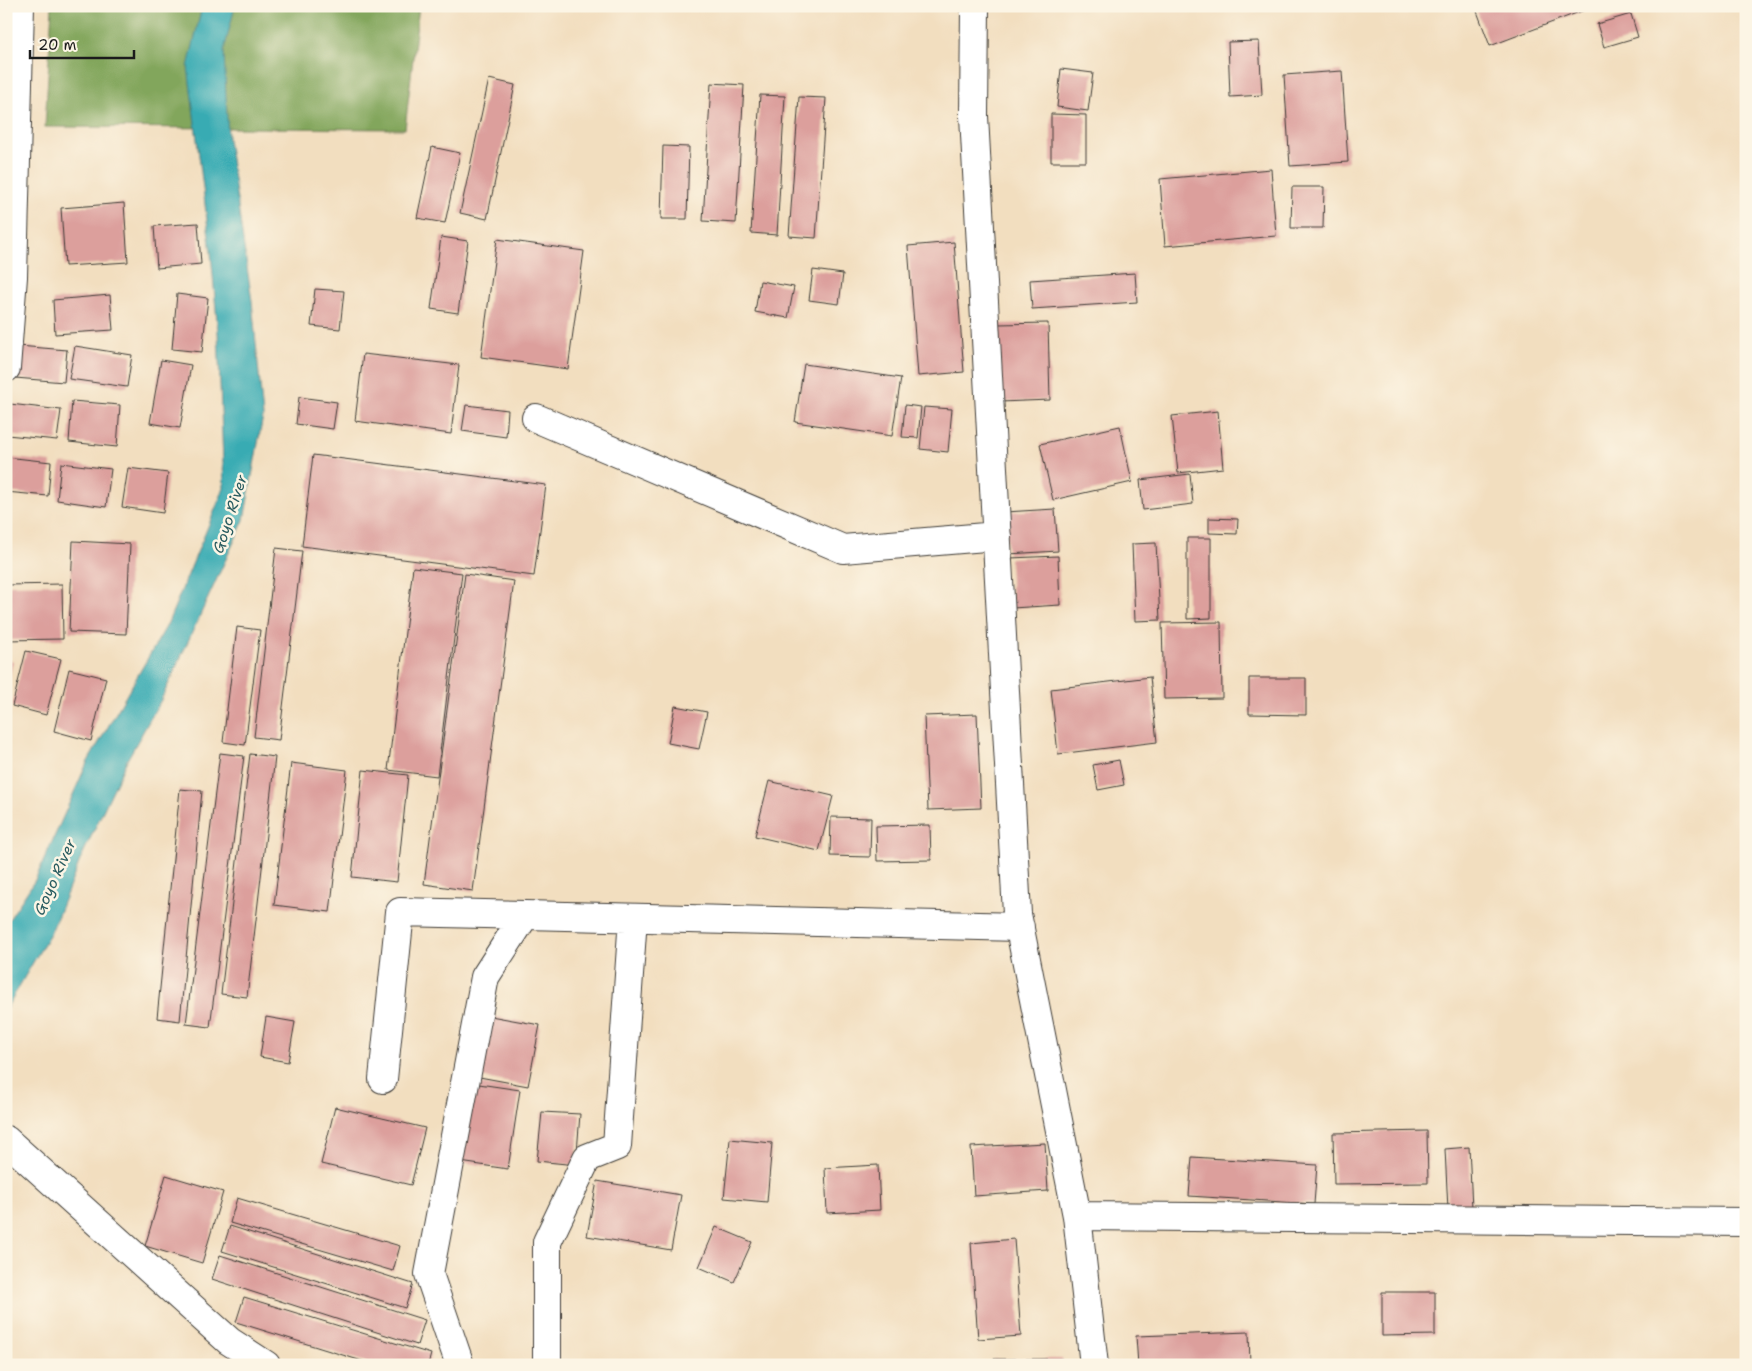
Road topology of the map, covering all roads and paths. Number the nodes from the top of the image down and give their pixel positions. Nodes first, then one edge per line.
1 (20, 6) edge
2 (975, 6) edge
3 (6, 368) edge
4 (536, 418) dead end
5 (997, 536) junction
6 (524, 915) junction
7 (633, 918) junction
8 (1020, 927) junction
9 (383, 1079) dead end
10 (6, 1140) edge
11 (1077, 1216) junction
12 (1746, 1222) edge
13 (266, 1365) edge
14 (460, 1365) edge
15 (547, 1365) edge
16 (1094, 1365) edge

1 - 3 street
2 - 5 street
4 - 5 street
5 - 8 street
6 - 7 street
6 - 9 street
6 - 14 street
7 - 8 street
7 - 15 street
8 - 11 street
10 - 13 street
11 - 12 street
11 - 16 street

